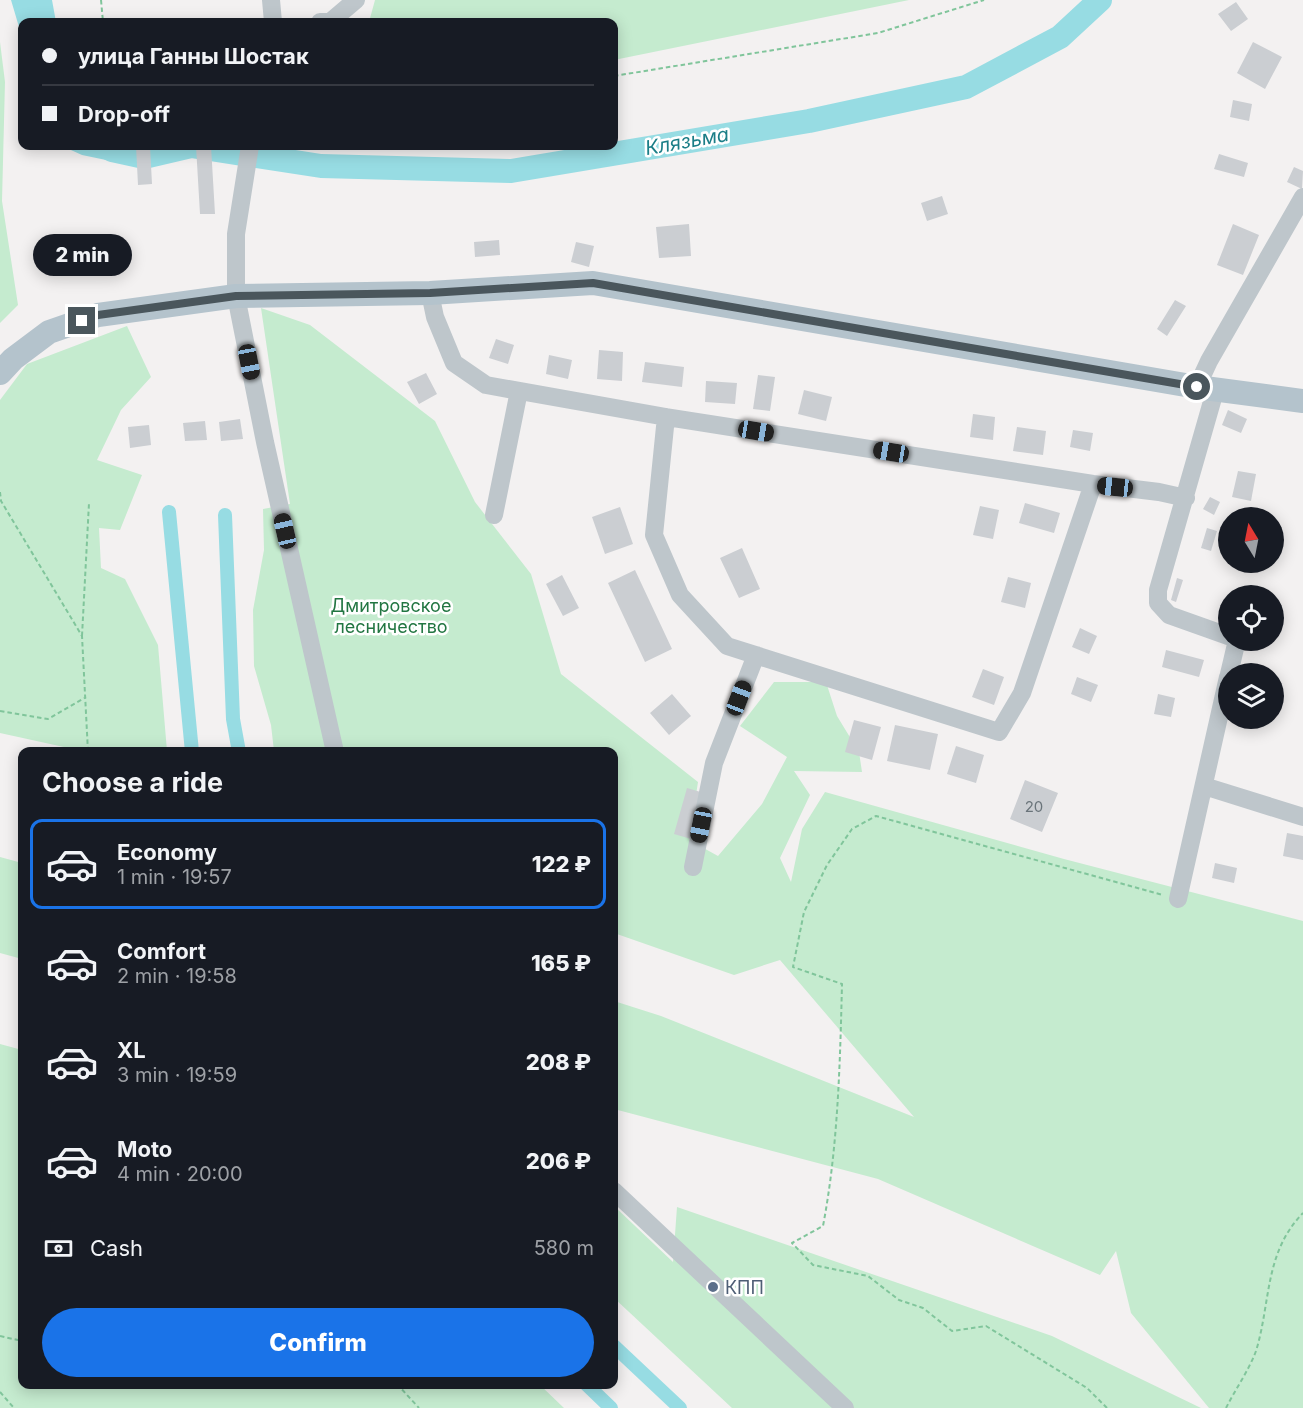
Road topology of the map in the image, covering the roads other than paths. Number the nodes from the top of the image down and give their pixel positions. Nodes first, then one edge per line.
1 (271, 0) edge
2 (356, 0) edge
3 (273, 18) edge
4 (335, 18) edge
5 (249, 150) edge
6 (1303, 197) edge
7 (430, 293) junction
8 (236, 296) junction
9 (0, 373) edge
10 (1206, 389) junction
11 (519, 391) junction
12 (1303, 401) edge
13 (666, 417) junction
14 (1093, 484) junction
15 (1186, 498) junction
16 (494, 515) dead end
17 (1218, 632) edge
18 (756, 655) junction
19 (1218, 724) edge
20 (334, 747) edge
21 (1204, 786) junction
22 (1303, 817) edge
23 (693, 867) dead end
24 (1178, 898) road end
25 (618, 1195) edge
26 (845, 1408) edge

1 - 3 street
2 - 4 street
5 - 8 street
6 - 10 street
7 - 8 main road
7 - 10 main road
7 - 11 street
8 - 9 main road
8 - 20 street
10 - 12 main road
10 - 15 street
11 - 13 street
11 - 16 street
13 - 14 street
13 - 18 street
14 - 15 street
14 - 18 street
15 - 17 street
18 - 23 street
19 - 21 street
21 - 22 street
21 - 24 street
25 - 26 street

